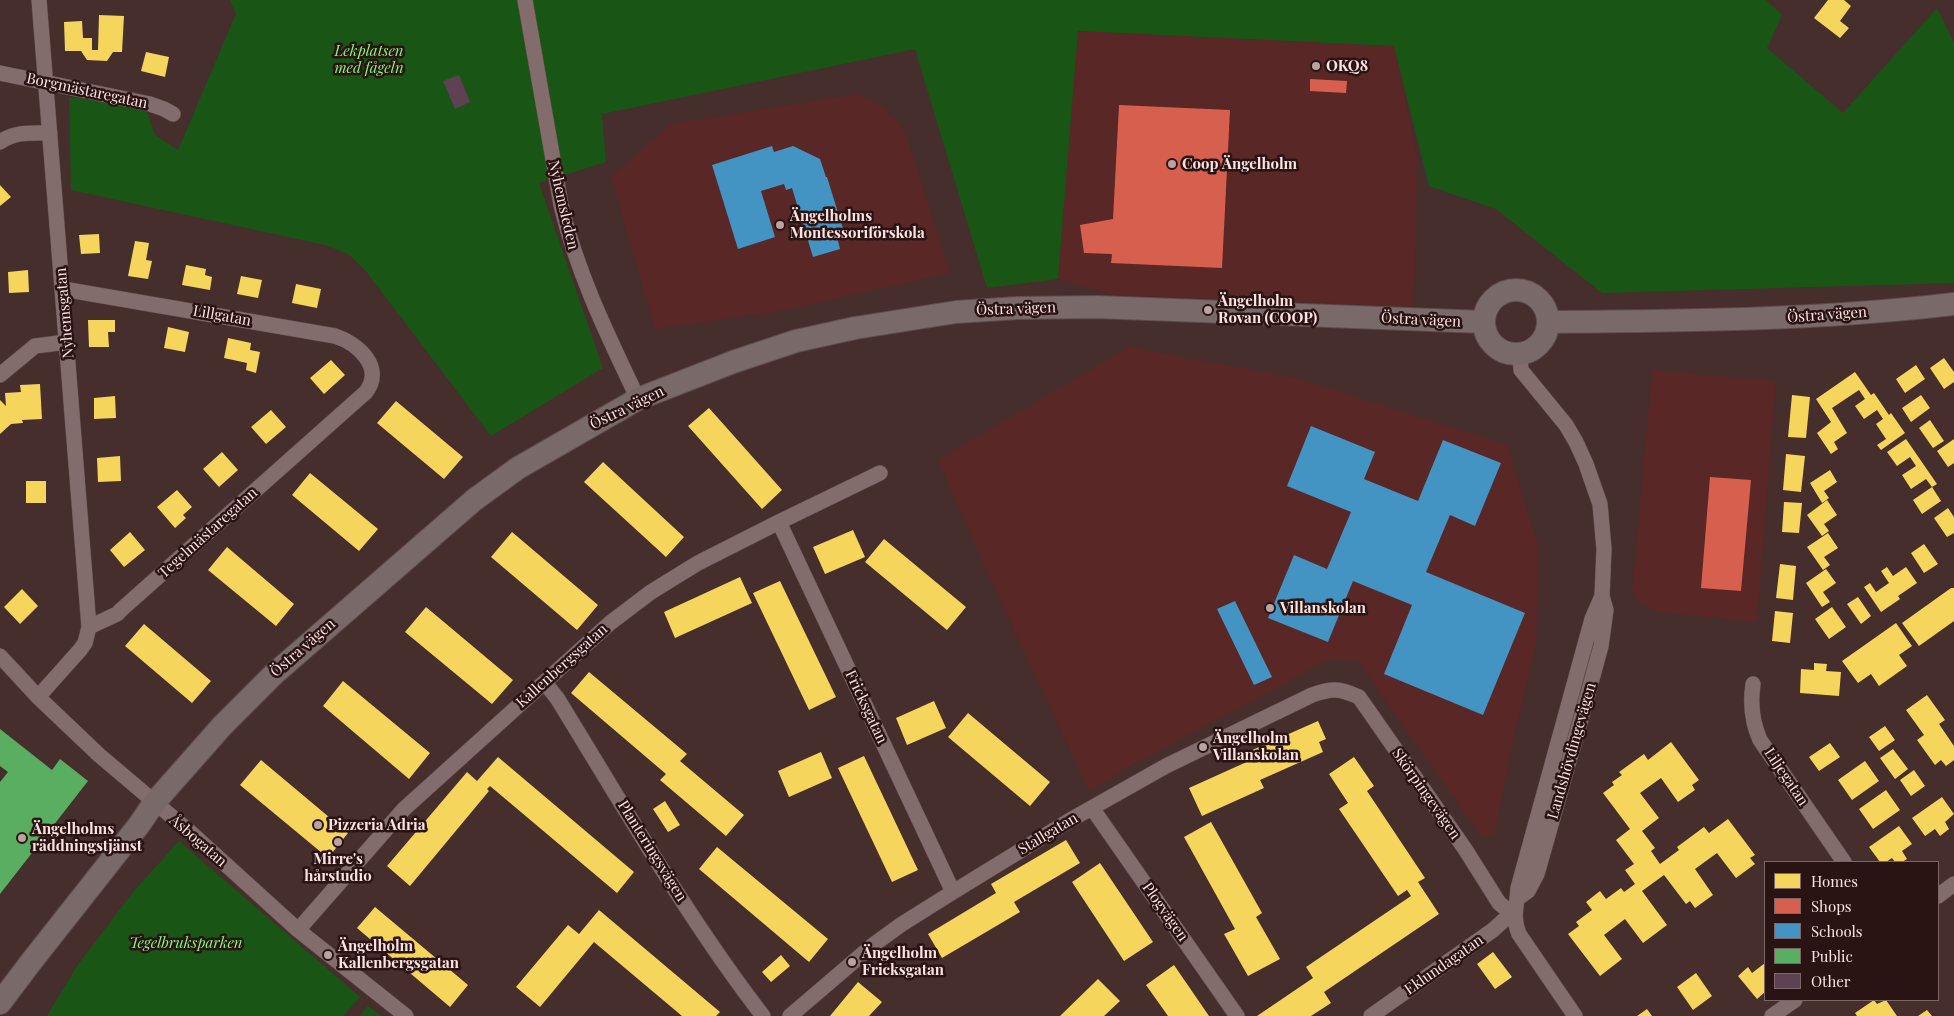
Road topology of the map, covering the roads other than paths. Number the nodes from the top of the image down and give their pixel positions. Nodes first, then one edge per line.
1 (39, 0) edge
2 (525, 0) edge
3 (0, 73) edge
4 (46, 82) junction
5 (173, 114) dead end
6 (50, 133) junction
7 (0, 142) edge
8 (63, 289) junction
9 (1954, 304) edge
10 (1484, 322) junction
11 (1549, 322) junction
12 (67, 342) junction
13 (1520, 354) junction
14 (370, 364) joint
15 (0, 375) edge
16 (638, 399) junction
17 (880, 473) dead end
18 (779, 522) junction
19 (1602, 596) junction
20 (89, 627) junction
21 (0, 656) edge
22 (545, 683) junction
23 (1754, 684) dead end
24 (1330, 689) joint
25 (38, 697) junction
26 (154, 803) junction
27 (1092, 808) junction
28 (1843, 861) edge
29 (1954, 884) edge
30 (953, 892) junction
31 (1939, 895) edge
32 (1516, 905) junction
33 (298, 930) junction
34 (7, 984) edge
35 (1794, 1001) edge
36 (0, 1003) edge
37 (406, 1016) edge
38 (763, 1016) edge
39 (790, 1016) edge
40 (1237, 1016) edge
41 (1371, 1016) edge
42 (1575, 1016) edge
43 (1772, 1016) edge

1 - 4 street, Nyhemsgatan
2 - 16 street, Nyhemsleden
3 - 4 street, Borgmästaregatan
4 - 5 street, Borgmästaregatan
4 - 6 street, Nyhemsgatan
6 - 7 street
6 - 8 street, Nyhemsgatan
8 - 12 street, Nyhemsgatan
8 - 14 street, Lillgatan
9 - 11 main road, Östra vägen
10 - 11 main road
10 - 13 main road
10 - 16 main road, Östra vägen
11 - 13 main road
12 - 15 street
12 - 20 street, Nyhemsgatan
13 - 19 street, Landshövdingevägen
14 - 20 street, Tegelmästaregatan
16 - 26 main road, Östra vägen
17 - 18 street, Kallenbergsgatan
18 - 22 street, Kallenbergsgatan
18 - 30 street, Fricksgatan
19 - 32 street, Landshövdingevägen
19 - 32 street, Landshövdingevägen
20 - 25 street
21 - 25 street, Åsbogatan
22 - 33 street, Kallenbergsgatan
22 - 38 street, Planteringsvägen
23 - 28 street, Liljegatan
24 - 27 street, Stallgatan
24 - 32 street, Skörpingevägen
25 - 26 street, Åsbogatan
26 - 33 street, Åsbogatan
26 - 34 main road, Östra vägen
27 - 30 street, Stallgatan
27 - 40 street, Plogvägen
29 - 31 street
30 - 39 street, Stallgatan
32 - 41 street, Eklundagatan
32 - 42 street, Landshövdingevägen
33 - 37 street, Åsbogatan
34 - 36 main road, Östra vägen
35 - 43 street

